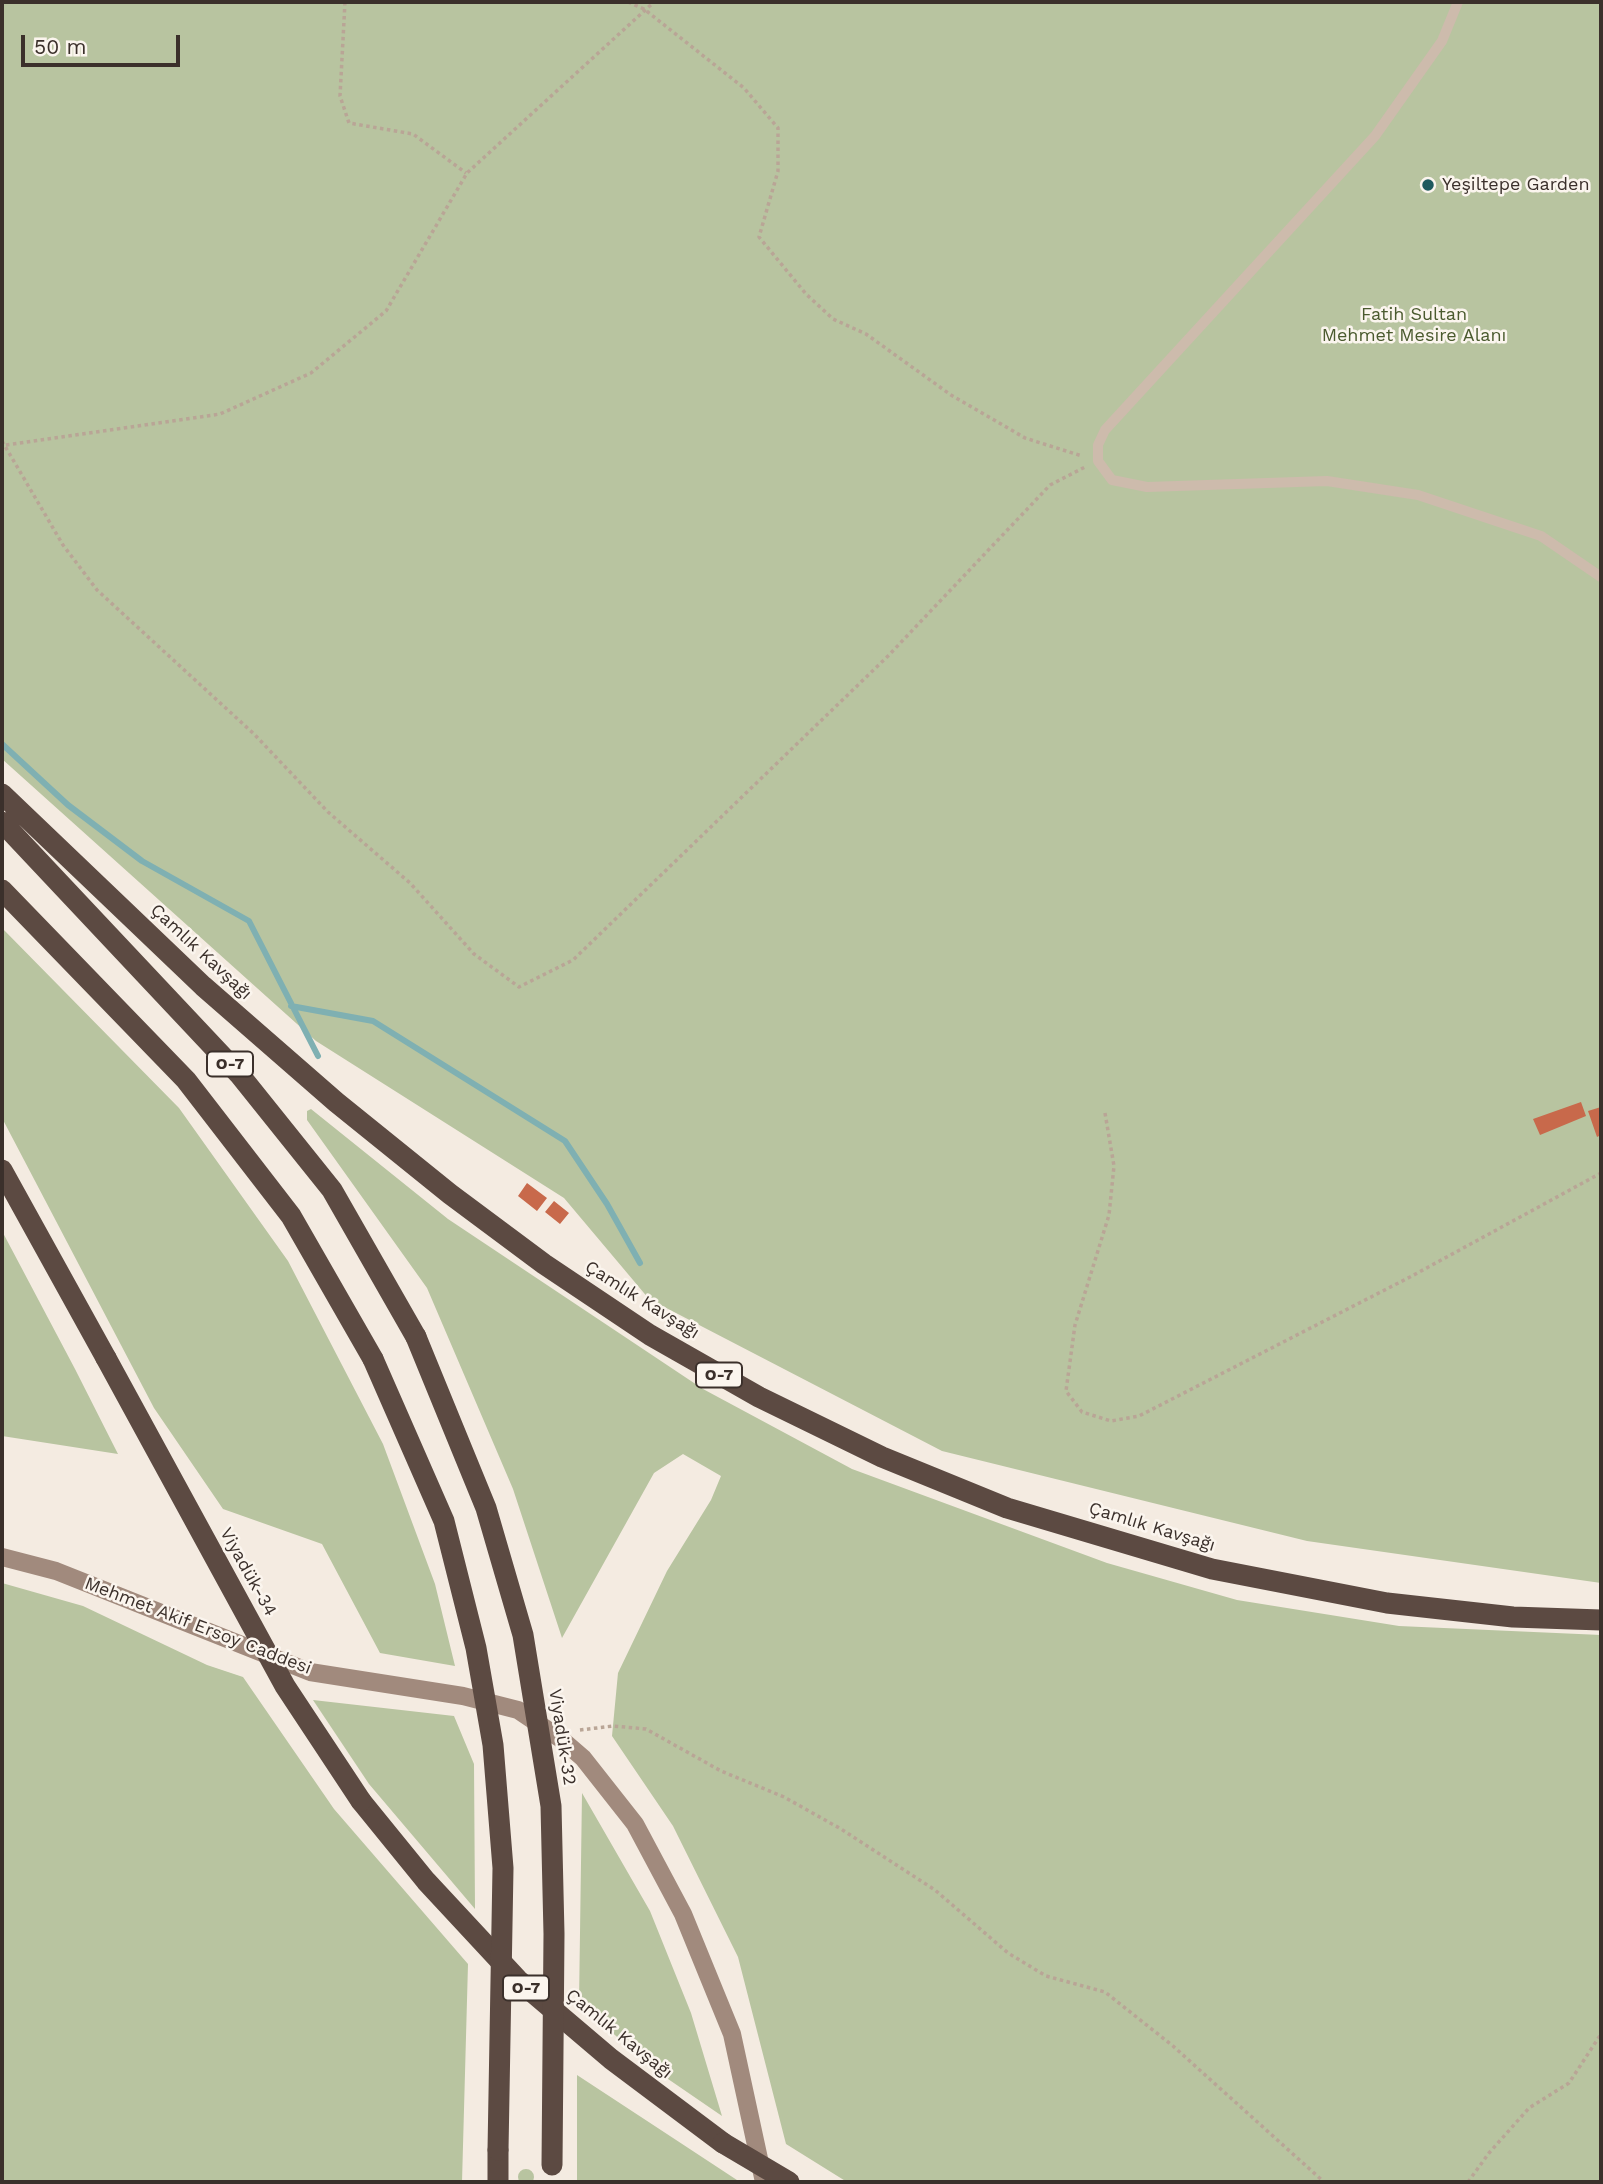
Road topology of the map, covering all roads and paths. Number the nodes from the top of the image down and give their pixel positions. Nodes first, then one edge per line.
1 (345, 2) edge
2 (628, 2) edge
3 (654, 2) edge
4 (1458, 2) edge
5 (644, 9) junction
6 (467, 173) junction
7 (4, 443) edge
8 (1098, 461) junction
9 (1601, 577) edge
10 (2, 794) edge
11 (2, 822) edge
12 (2, 890) edge
13 (1105, 1113) dead end
14 (2, 1170) edge
15 (1601, 1173) edge
16 (2, 1557) edge
17 (1601, 1620) edge
18 (561, 1740) junction
19 (361, 1801) joint
20 (1601, 2034) edge
21 (552, 2174) edge
22 (498, 2182) edge
23 (764, 2182) edge
24 (789, 2182) edge
25 (1324, 2182) edge
26 (1468, 2182) edge

1 - 6 path
2 - 5 path
3 - 5 path
4 - 8 lane
5 - 6 path
5 - 8 path
6 - 7 path
7 - 8 path
8 - 9 lane
10 - 17 highway, Çamlık Kavşağı / O-7
11 - 21 highway, Viyadük-32 / O-7, bridge
12 - 22 highway, O-7, bridge
13 - 15 path
14 - 19 highway, Viyadük-34 / O-7, bridge
16 - 18 main road, Mehmet Akif Ersoy Caddesi
18 - 23 main road, Mehmet Akif Ersoy Caddesi
18 - 25 path
19 - 24 highway, Çamlık Kavşağı / O-7, bridge
20 - 26 path

